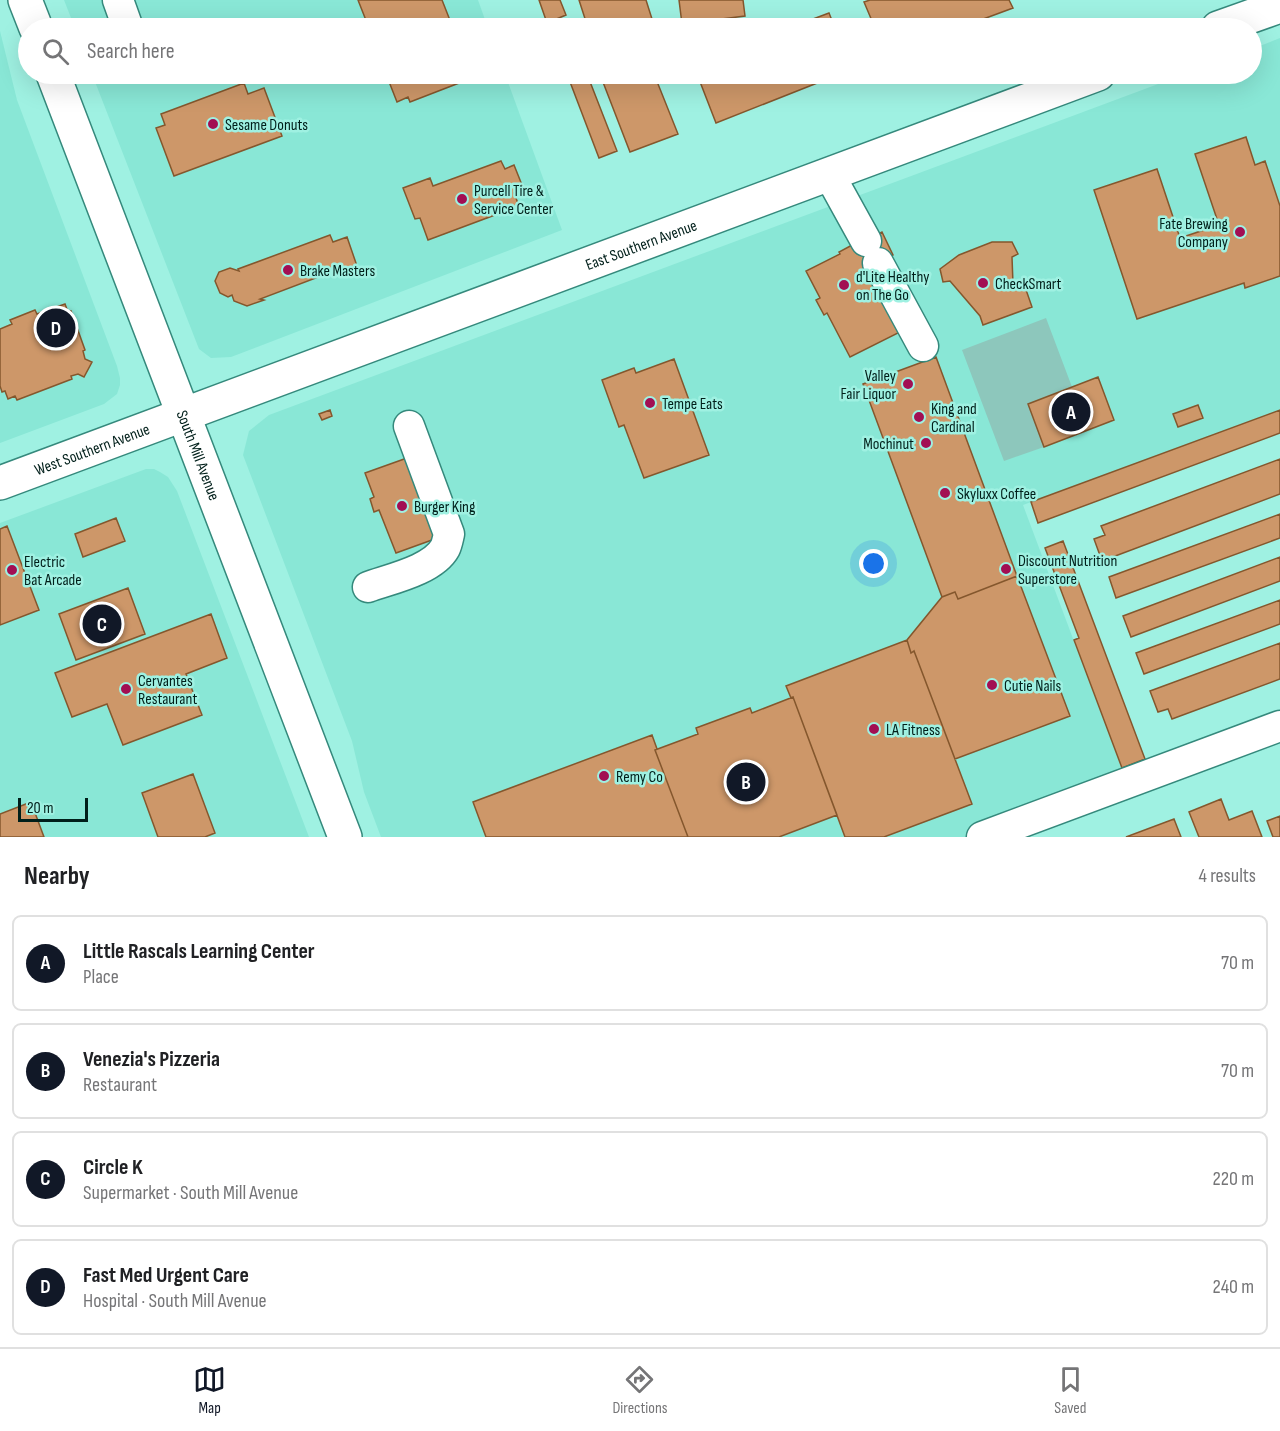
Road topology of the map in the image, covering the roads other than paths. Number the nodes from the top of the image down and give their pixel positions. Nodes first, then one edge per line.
1 (25, 0) edge
2 (118, 0) edge
3 (1280, 6) edge
4 (32, 18) edge
5 (124, 18) edge
6 (1246, 18) edge
7 (57, 84) edge
8 (1071, 84) edge
9 (829, 174) junction
10 (923, 346) dead end
11 (184, 415) junction
12 (409, 426) dead end
13 (0, 483) edge
14 (368, 586) dead end
15 (1280, 726) edge
16 (345, 837) edge
17 (982, 837) edge

1 - 4 main road
2 - 5 lane
3 - 6 main road
7 - 11 main road, South Mill Avenue
8 - 9 main road, East Southern Avenue
9 - 10 lane
9 - 11 main road, East Southern Avenue
11 - 13 main road, West Southern Avenue
11 - 16 main road, South Mill Avenue
12 - 14 lane
15 - 17 lane

